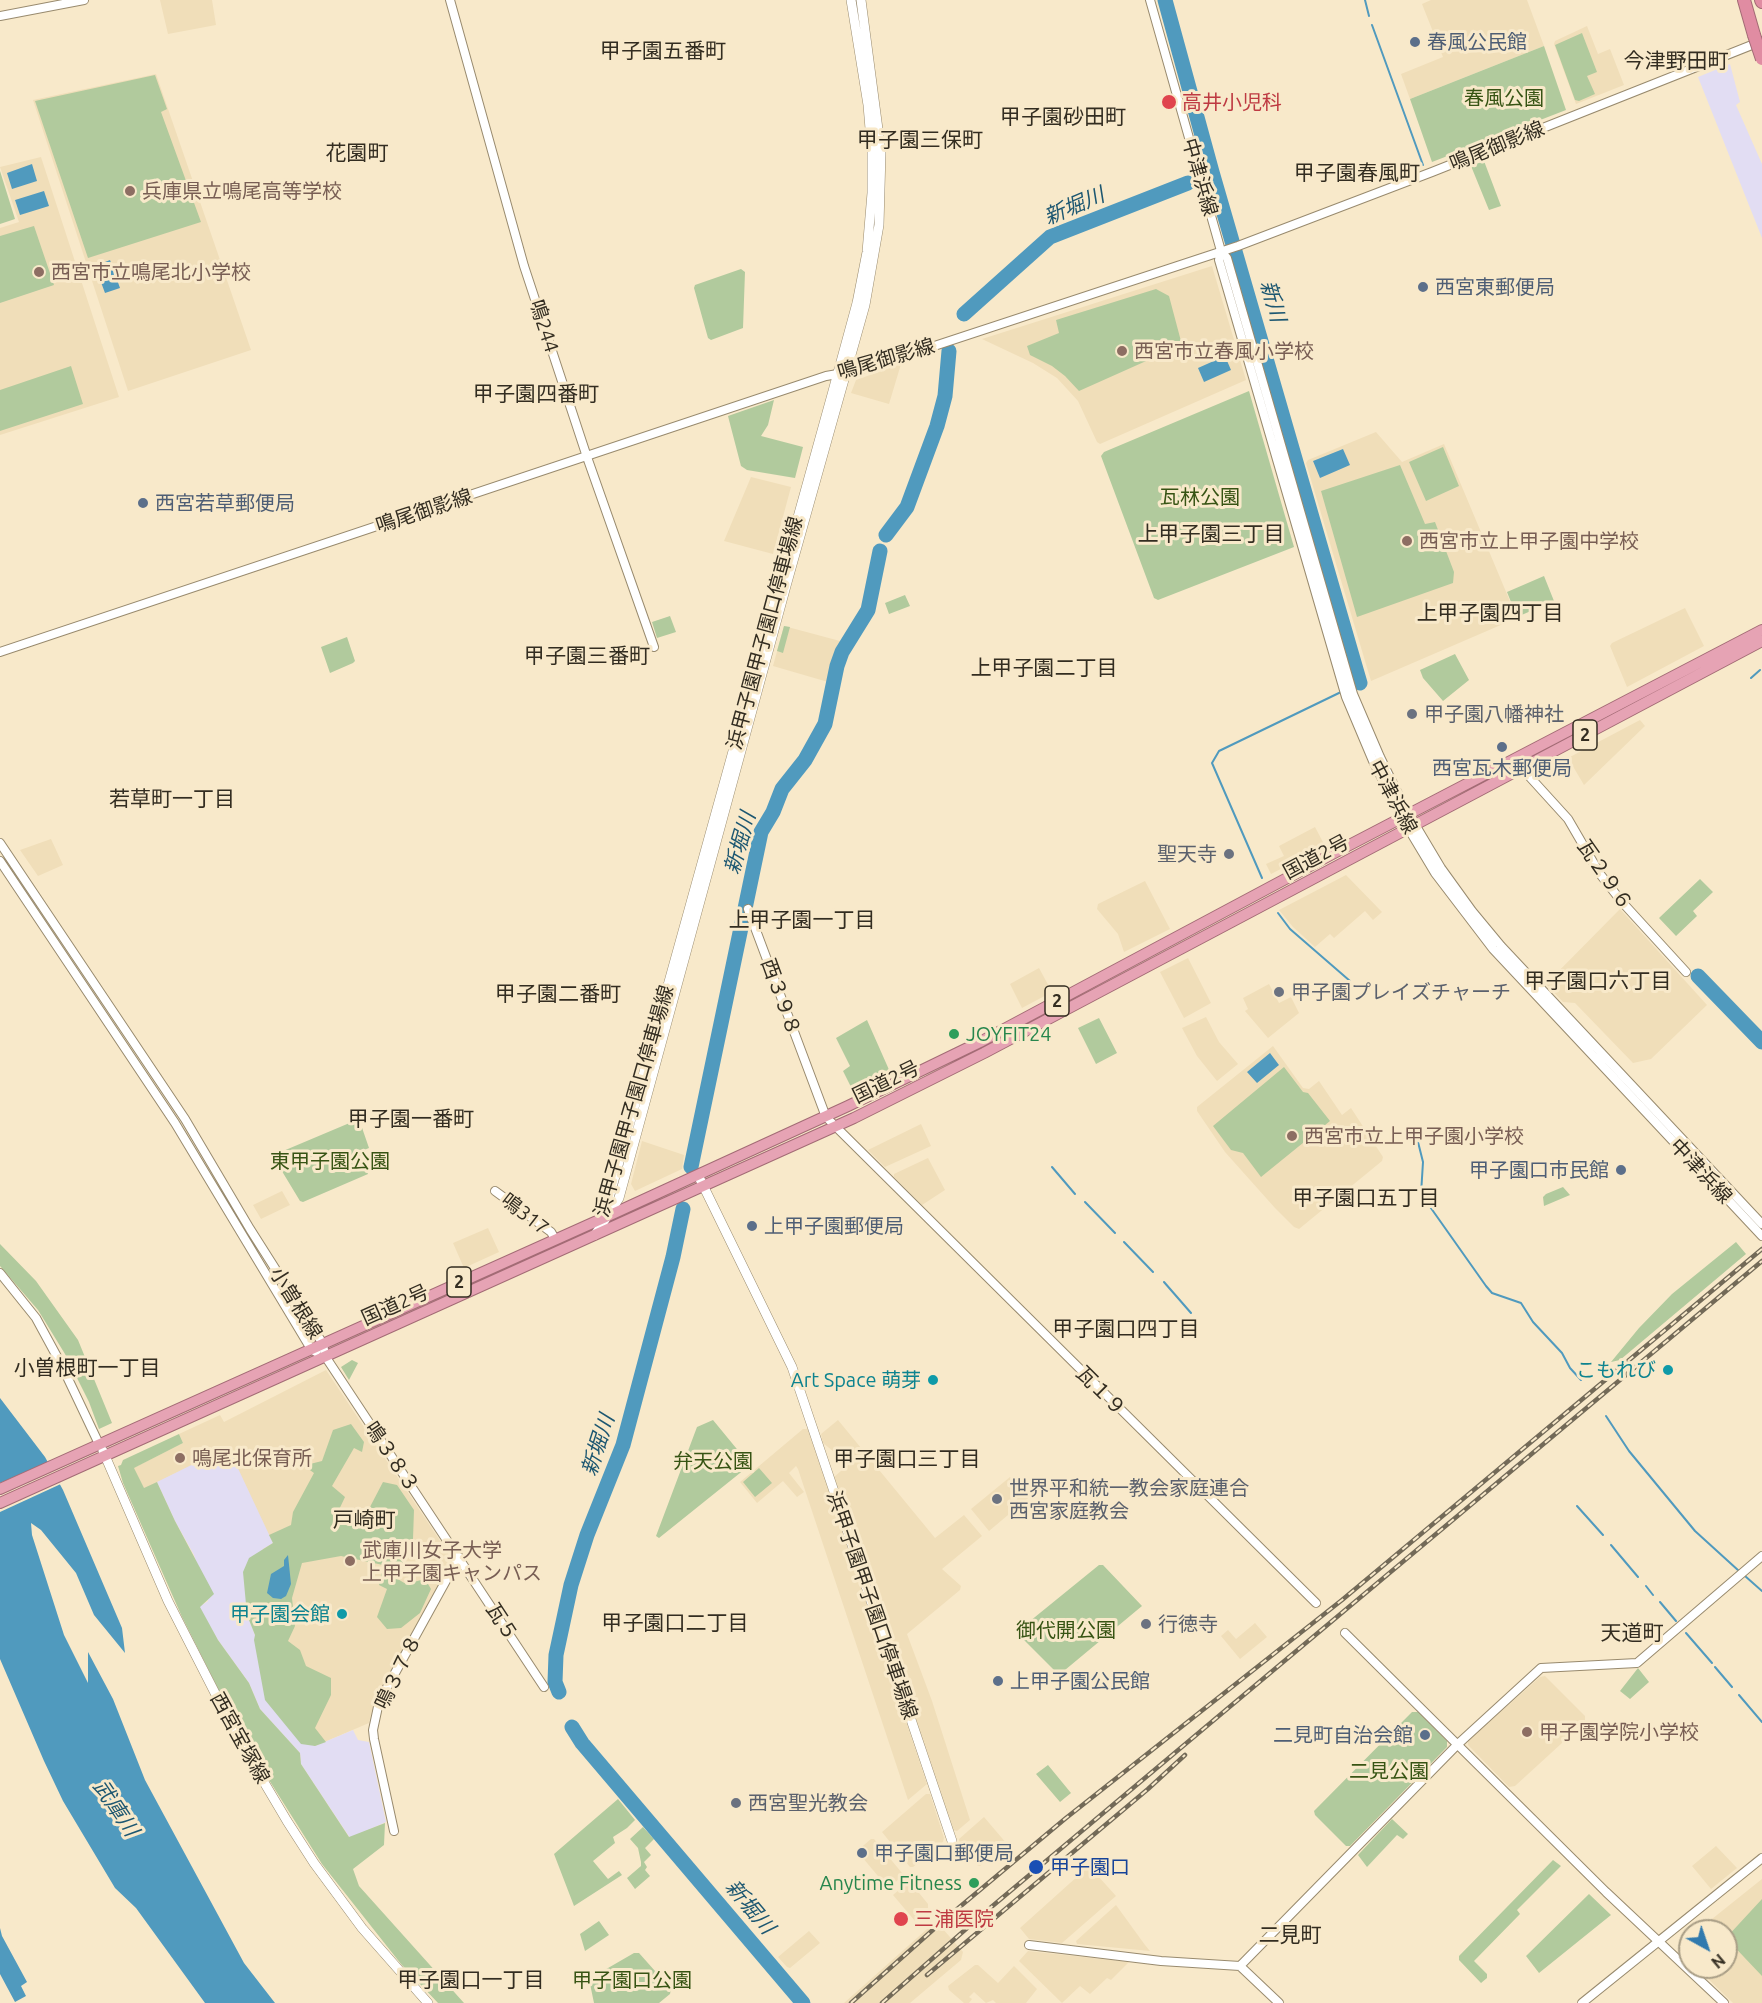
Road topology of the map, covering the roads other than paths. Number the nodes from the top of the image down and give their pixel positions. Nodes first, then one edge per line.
1 (84, 0) edge
2 (450, 0) edge
3 (851, 0) edge
4 (861, 0) edge
5 (1150, 0) edge
6 (1744, 0) edge
7 (0, 16) edge
8 (1762, 40) edge
9 (1762, 59) edge
10 (1230, 248) junction
11 (841, 374) junction
12 (587, 457) junction
13 (1762, 630) edge
14 (1762, 641) edge
15 (654, 647) dead end
16 (0, 652) edge
17 (1526, 771) junction
18 (1406, 817) junction
19 (1412, 827) junction
20 (0, 843) edge
21 (0, 861) edge
22 (748, 909) dead end
23 (1686, 972) dead end
24 (826, 1117) junction
25 (836, 1126) junction
26 (698, 1175) junction
27 (702, 1186) junction
28 (495, 1191) dead end
29 (604, 1218) junction
30 (1762, 1224) edge
31 (1762, 1236) edge
32 (594, 1237) junction
33 (555, 1239) junction
34 (0, 1274) edge
35 (323, 1344) junction
36 (311, 1349) junction
37 (324, 1356) junction
38 (99, 1444) junction
39 (105, 1455) junction
40 (0, 1489) edge
41 (0, 1503) edge
42 (1762, 1556) edge
43 (459, 1557) junction
44 (1316, 1604) dead end
45 (1345, 1633) dead end
46 (544, 1687) dead end
47 (1458, 1744) junction
48 (394, 1831) dead end
49 (952, 1841) dead end
50 (1762, 1858) edge
51 (1658, 1941) junction
52 (1029, 1946) dead end
53 (1240, 1966) junction
54 (428, 2003) edge
55 (1279, 2003) edge
56 (1582, 2003) edge
57 (1724, 2003) edge

1 - 7 street
2 - 12 street, 鳴244
3 - 11 main road, 浜甲子園甲子園口停車場線
4 - 11 main road, 浜甲子園甲子園口停車場線
5 - 10 street, 中津浜線
6 - 9 highway, bridge
8 - 10 street, 鳴尾御影線
10 - 11 street, 鳴尾御影線
10 - 18 street, 中津浜線
11 - 12 street, 鳴尾御影線
11 - 29 main road, 浜甲子園甲子園口停車場線
12 - 15 street, 鳴244
12 - 16 street, 鳴尾御影線
13 - 18 highway, 国道2号 / 2
14 - 17 highway, 国道2号 / 2
17 - 19 highway, 国道2号 / 2
17 - 23 street, 瓦２９６
18 - 19 street, 中津浜線
18 - 24 highway, 国道2号 / 2
19 - 25 highway, 国道2号 / 2
19 - 30 street, 中津浜線
19 - 31 street, 中津浜線
20 - 35 street, 小曽根線
21 - 36 street, 小曽根線
22 - 24 street, 西３９８
24 - 25 street, 瓦１９
24 - 26 highway, 国道2号 / 2
25 - 27 highway, 国道2号 / 2
25 - 44 street, 瓦１９
26 - 27 main road, 浜甲子園甲子園口停車場線
26 - 29 highway, 国道2号 / 2
27 - 32 highway, 国道2号 / 2
27 - 49 main road, 浜甲子園甲子園口停車場線
28 - 33 street, 鳴317
29 - 32 main road, 浜甲子園甲子園口停車場線
29 - 33 highway, 国道2号 / 2
32 - 37 highway, 国道2号 / 2
33 - 35 highway, 国道2号 / 2
34 - 38 street
35 - 36 highway, 国道2号 / 2
35 - 37 street, 小曽根線
36 - 37 street, 小曽根線
36 - 38 highway, 国道2号 / 2
37 - 39 highway, 国道2号 / 2
37 - 43 street, 鳴３８３
38 - 39 main road, 西宮宝塚線
38 - 40 highway, 国道2号 / 2
39 - 41 highway, 国道2号 / 2
39 - 54 main road, 西宮宝塚線
42 - 47 street
43 - 46 street, 瓦５
43 - 48 street, 鳴３７８
45 - 47 street
47 - 51 street
47 - 53 street
50 - 51 street
51 - 56 street
51 - 57 street
52 - 53 street
53 - 55 street

